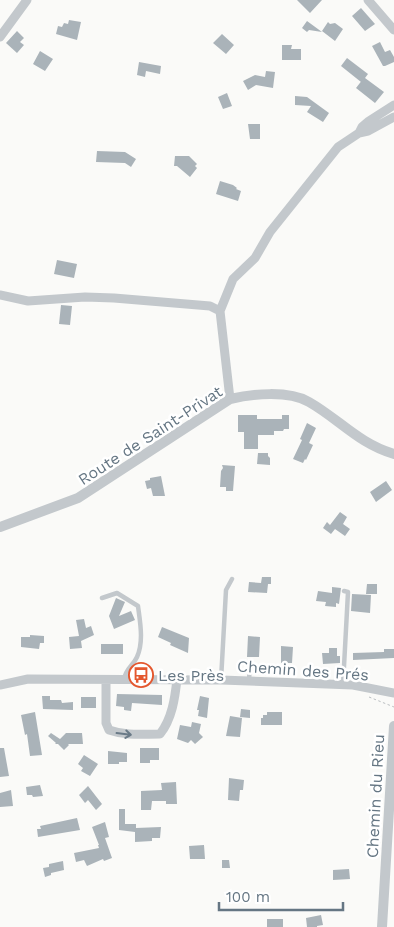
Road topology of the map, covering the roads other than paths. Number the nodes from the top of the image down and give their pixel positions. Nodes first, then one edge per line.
1 (27, 0) edge
2 (368, 0) edge
3 (394, 30) edge
4 (0, 37) edge
5 (394, 105) edge
6 (394, 117) edge
7 (359, 133) junction
8 (0, 296) edge
9 (220, 311) junction
10 (230, 399) junction
11 (394, 454) edge
12 (0, 527) edge
13 (232, 579) dead end
14 (344, 591) dead end
15 (102, 598) dead end
16 (250, 661) dead end
17 (177, 679) junction
18 (106, 680) junction
19 (124, 680) junction
20 (221, 680) junction
21 (249, 681) junction
22 (0, 685) edge
23 (343, 685) junction
24 (394, 693) edge
25 (394, 726) edge
26 (382, 927) edge

1 - 4 street
2 - 3 street
5 - 7 street
6 - 7 street
7 - 9 street
8 - 9 street
9 - 10 street
10 - 11 street, Route de Saint-Privat
10 - 12 street, Route de Saint-Privat
13 - 20 lane
14 - 23 lane
15 - 19 lane
16 - 21 lane
18 -> 17 street
17 - 19 street, Chemin des Prés
17 - 20 street, Chemin des Prés
18 - 19 street, Chemin des Prés
18 - 22 street, Chemin des Prés
20 - 21 street, Chemin des Prés
21 - 23 street, Chemin des Prés
23 - 24 street, Chemin des Prés
25 - 26 street, Chemin du Rieu

